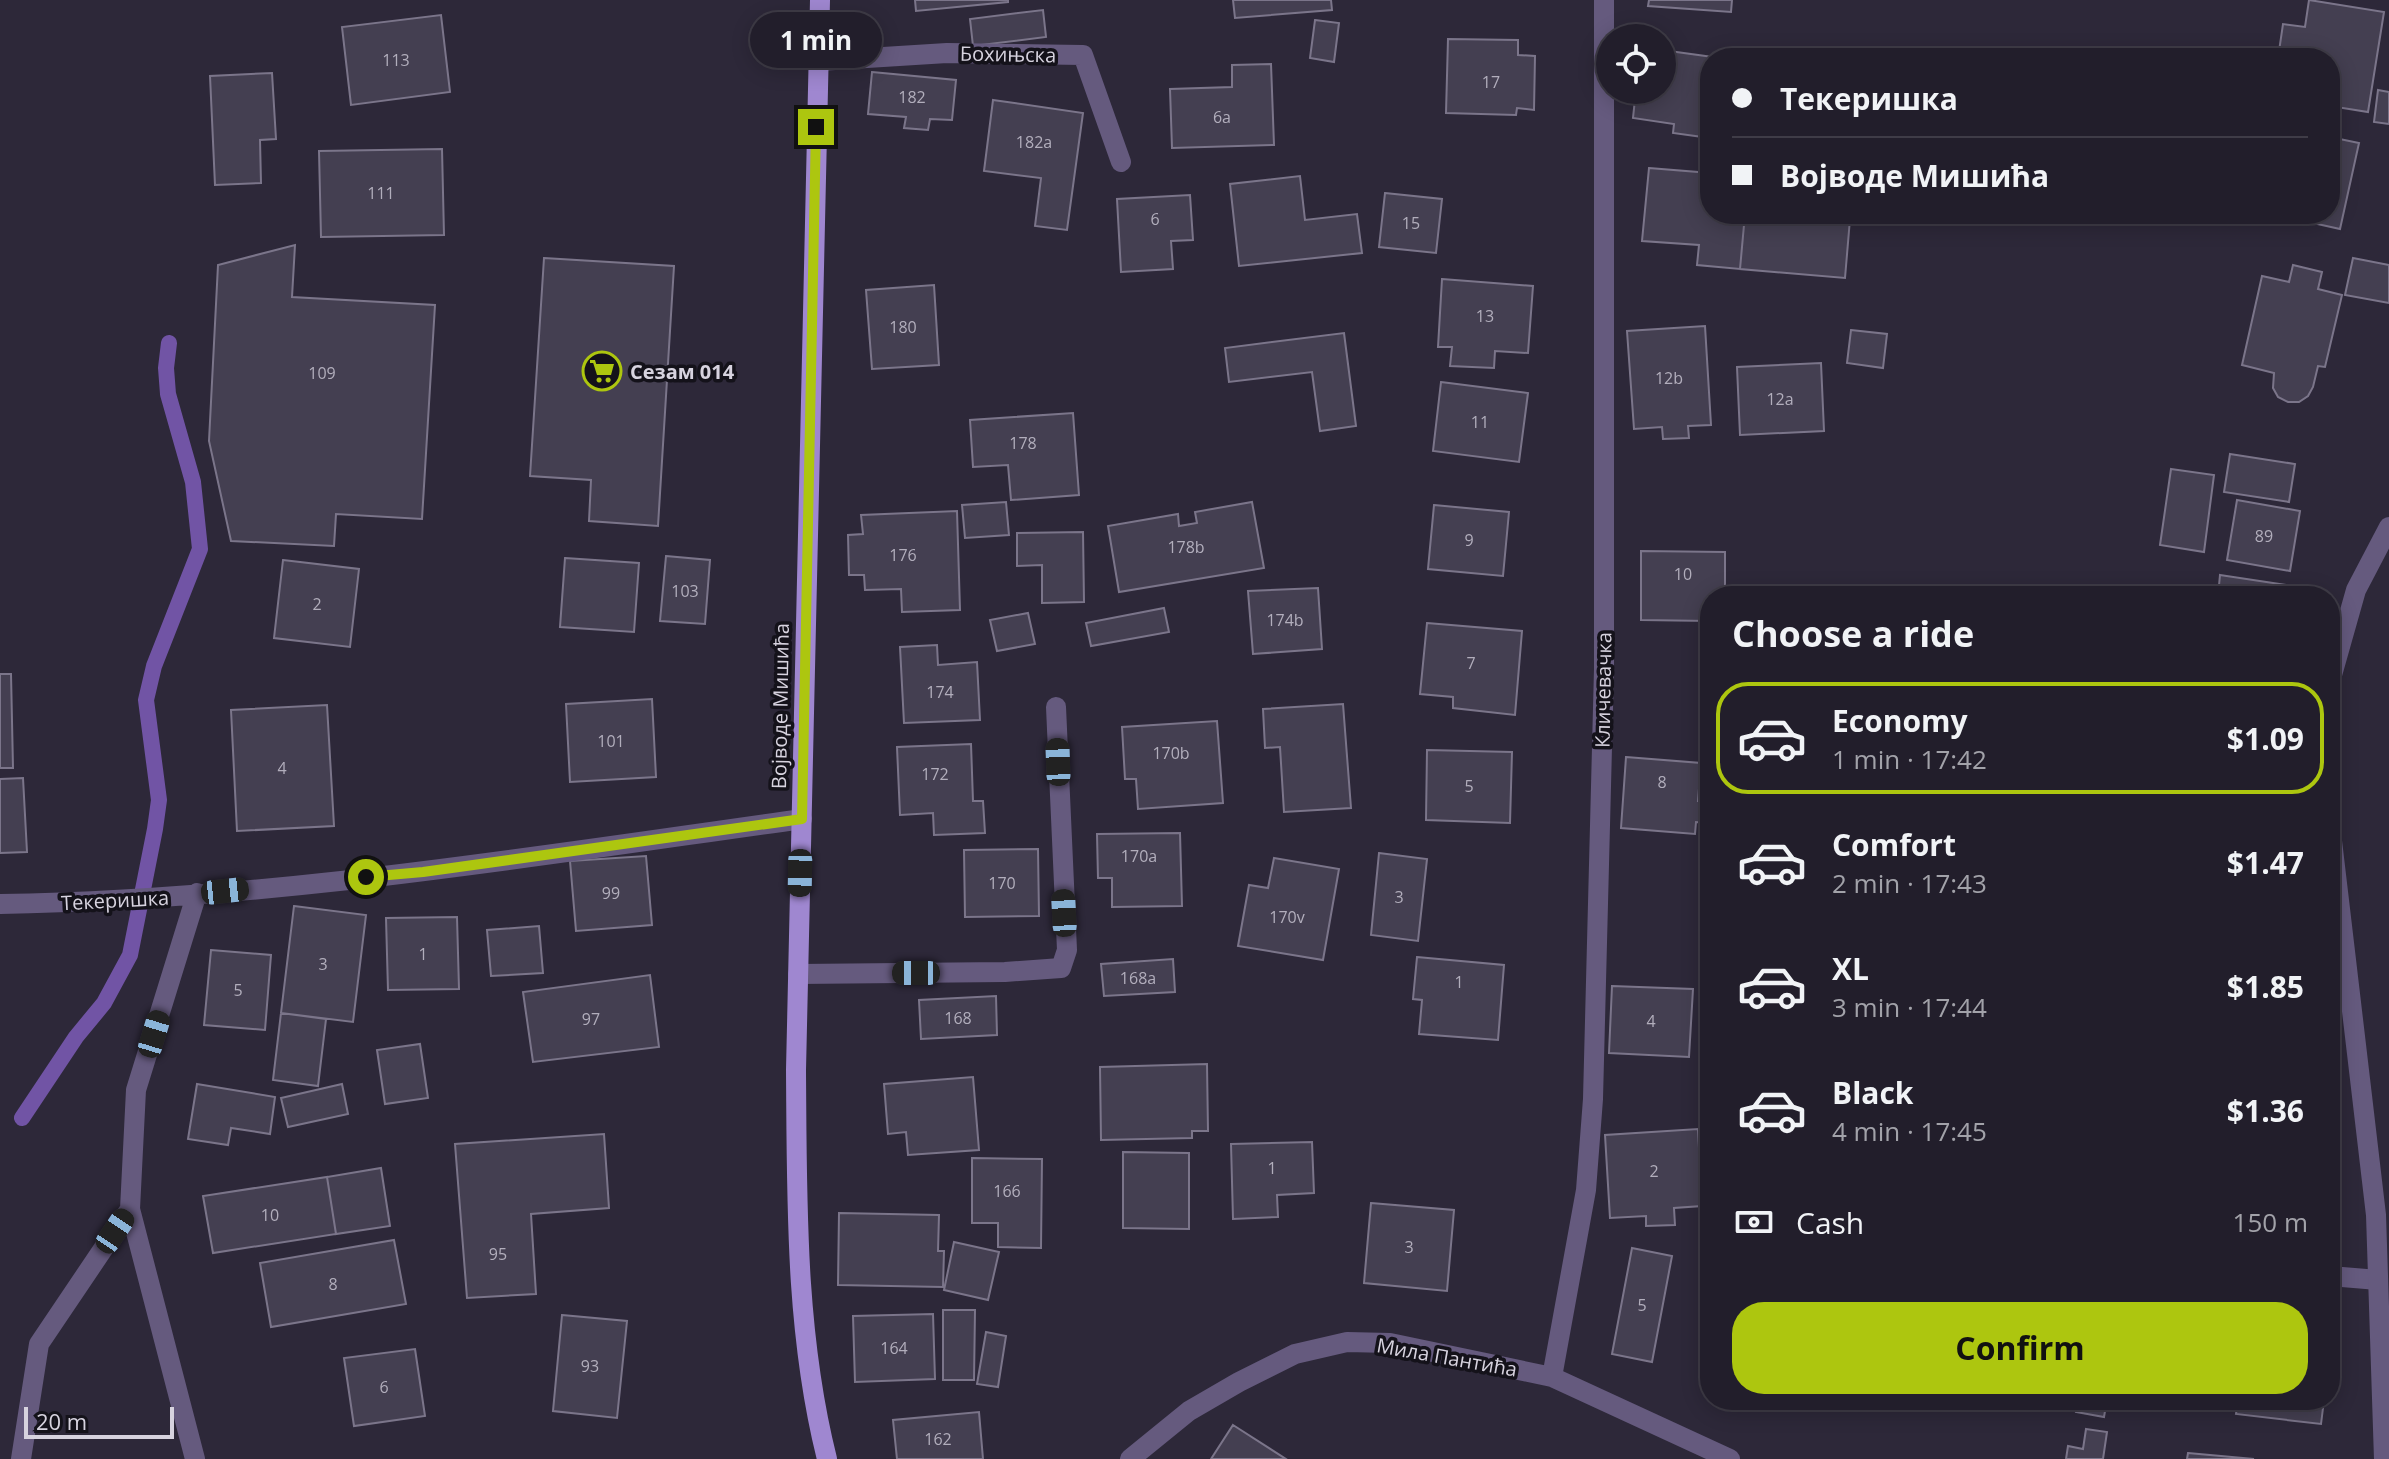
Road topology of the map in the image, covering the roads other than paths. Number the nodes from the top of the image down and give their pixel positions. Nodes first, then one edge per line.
1 (820, 0) edge
2 (1604, 0) edge
3 (819, 61) junction
4 (1121, 162) dead end
5 (2389, 527) edge
6 (2340, 647) edge
7 (1056, 707) dead end
8 (802, 819) junction
9 (187, 895) junction
10 (0, 904) edge
11 (2340, 909) edge
12 (798, 974) junction
13 (130, 1209) junction
14 (2340, 1277) edge
15 (2378, 1280) junction
16 (1552, 1377) junction
17 (21, 1459) edge
18 (195, 1459) edge
19 (827, 1459) edge
20 (1130, 1459) edge
21 (1730, 1459) edge
22 (2384, 1459) edge

1 - 3 main road, Војводе Мишића
2 - 16 street, Кличевачка
3 - 4 street, Бохињска
3 - 8 main road, Војводе Мишића
5 - 6 street
7 - 12 street
8 - 9 street, Текеришка
8 - 12 main road, Војводе Мишића
9 - 10 street, Текеришка
9 - 13 street
11 - 15 street
12 - 19 main road, Војводе Мишића
13 - 17 street
13 - 18 street
14 - 15 street
15 - 22 street
16 - 20 street, Мила Пантића
16 - 21 street, Мила Пантића

